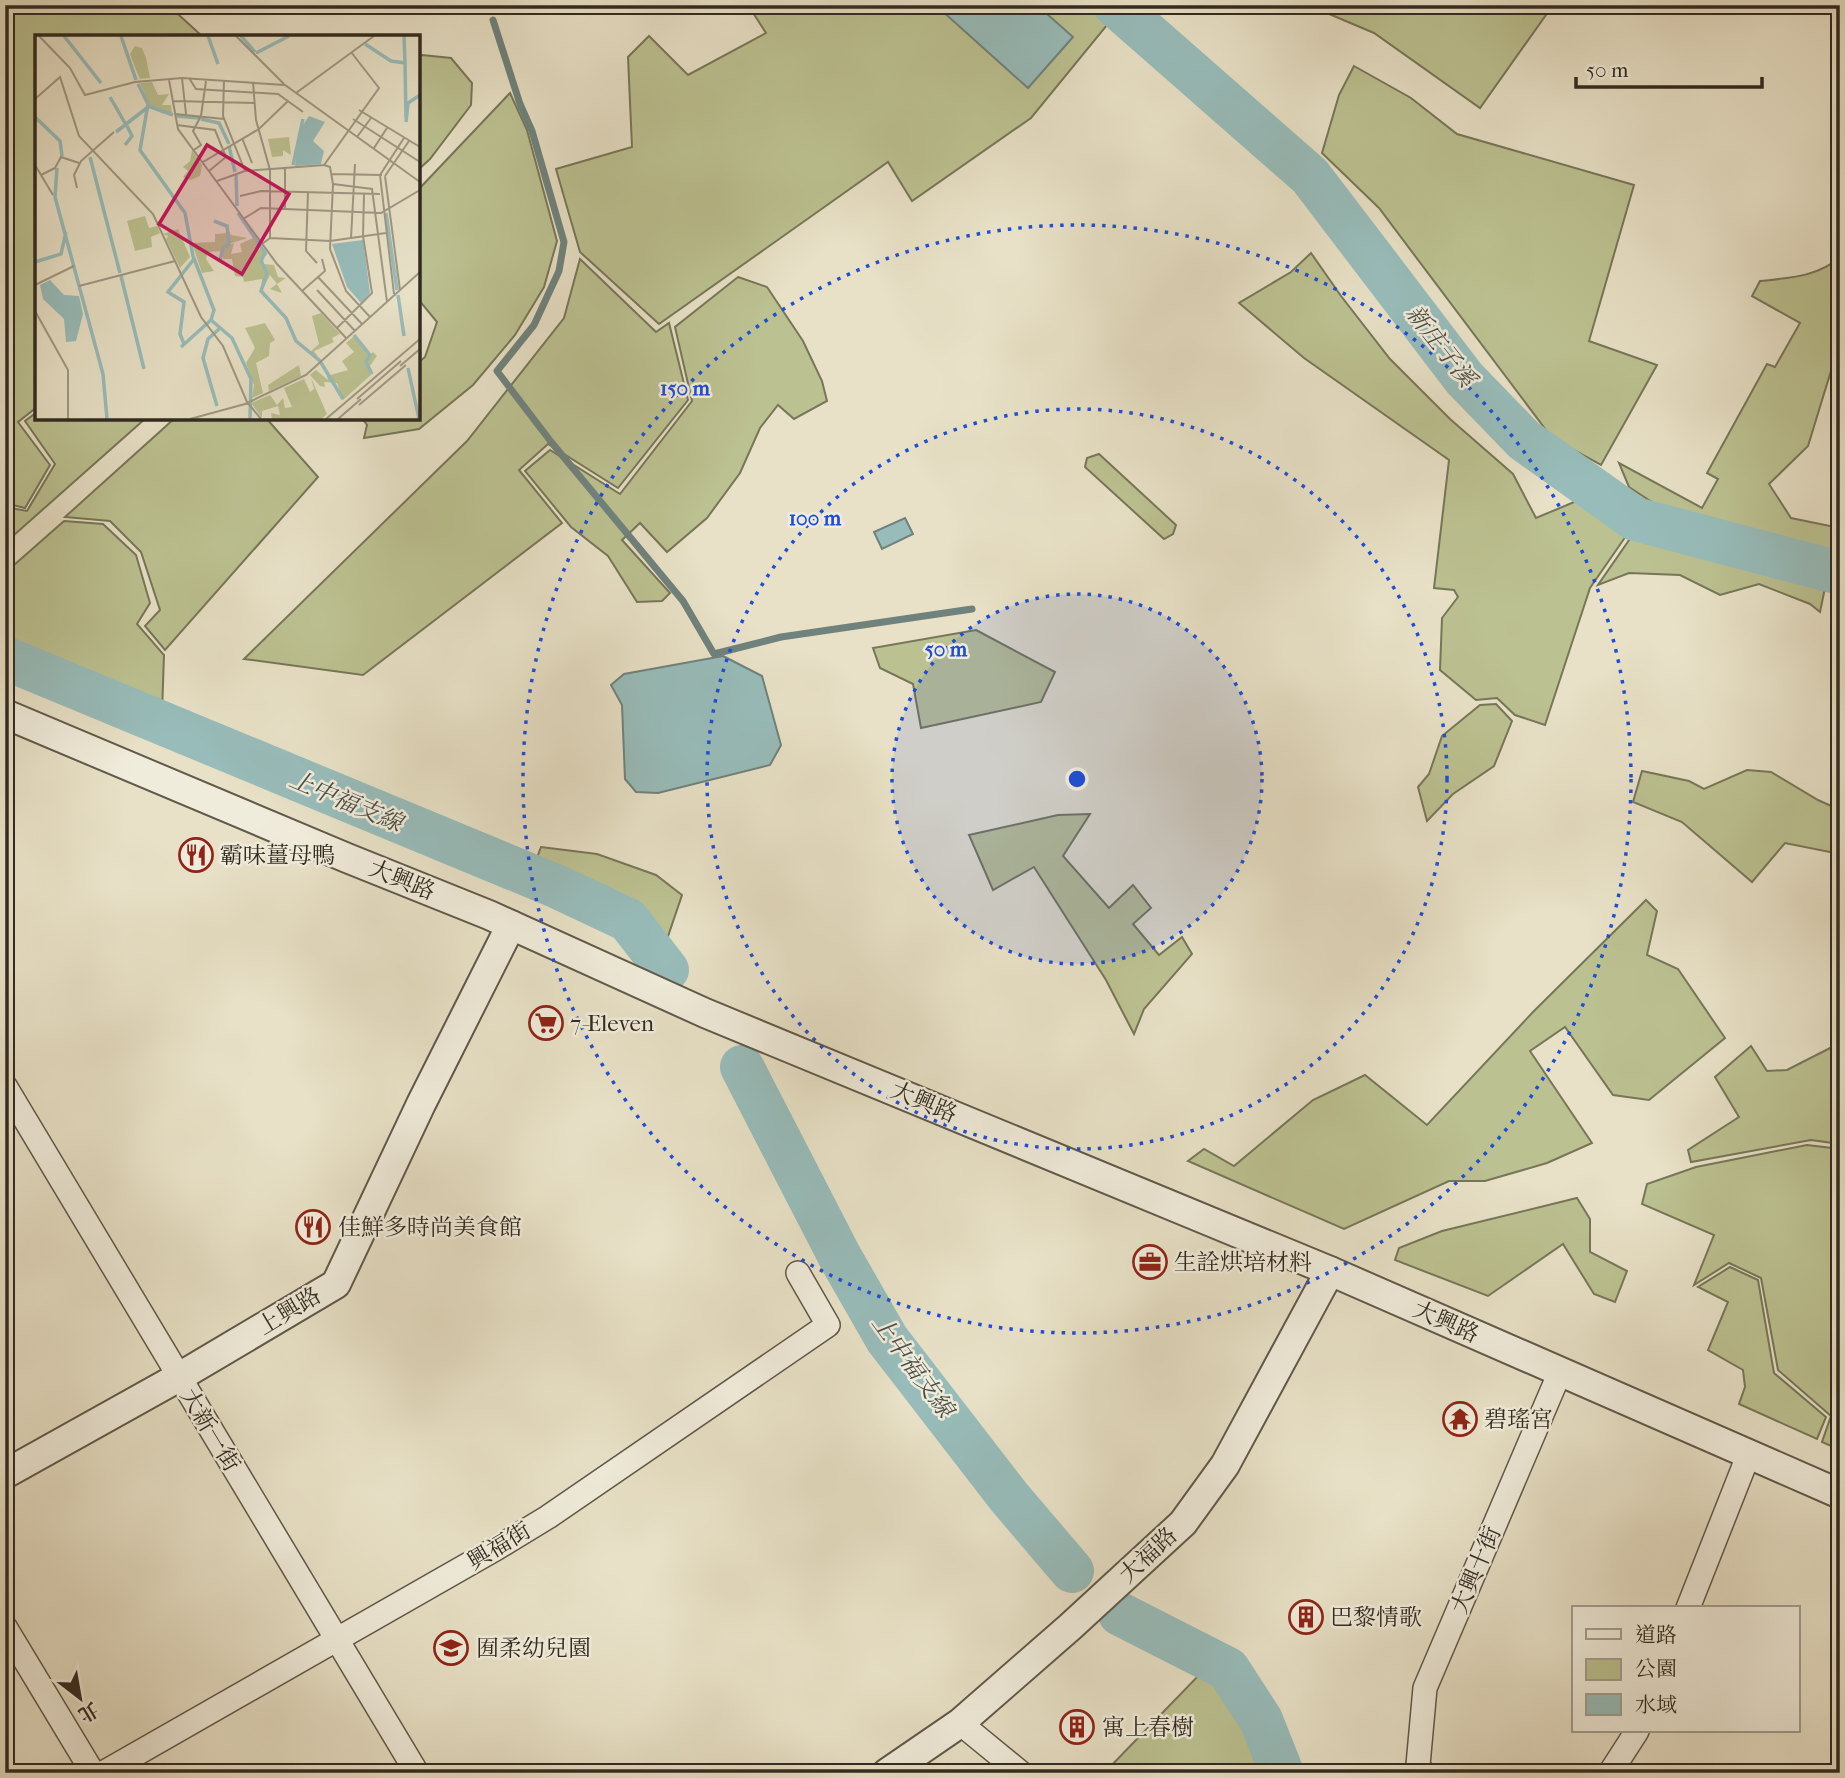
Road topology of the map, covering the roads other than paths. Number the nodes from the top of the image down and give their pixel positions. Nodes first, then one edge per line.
1 (5, 714) edge
2 (511, 925) junction
3 (5, 1086) edge
4 (1330, 1271) junction
5 (798, 1273) dead end
6 (1560, 1372) junction
7 (178, 1377) junction
8 (1748, 1456) junction
9 (5, 1474) edge
10 (1840, 1494) edge
11 (1689, 1606) edge
12 (5, 1627) edge
13 (337, 1640) junction
14 (960, 1723) junction
15 (1636, 1732) edge
16 (93, 1773) edge
17 (103, 1773) edge
18 (417, 1773) edge
19 (887, 1773) edge
20 (1021, 1773) edge
21 (1423, 1773) edge
22 (1610, 1773) edge

1 - 2 street, 大興路
2 - 4 street, 大興路
2 - 7 street, 上興路
3 - 7 street, 大新一街
4 - 6 street, 大興路
4 - 14 street, 大福路
5 - 13 street, 興福街
6 - 8 street, 大興路
6 - 21 street, 大興十街
7 - 9 street, 上興路
7 - 13 street, 大新一街
8 - 10 street, 大興路
8 - 11 street
12 - 16 street
13 - 17 street, 興福街
13 - 18 street, 大新一街
14 - 19 street, 大福路
14 - 20 street
15 - 22 street

